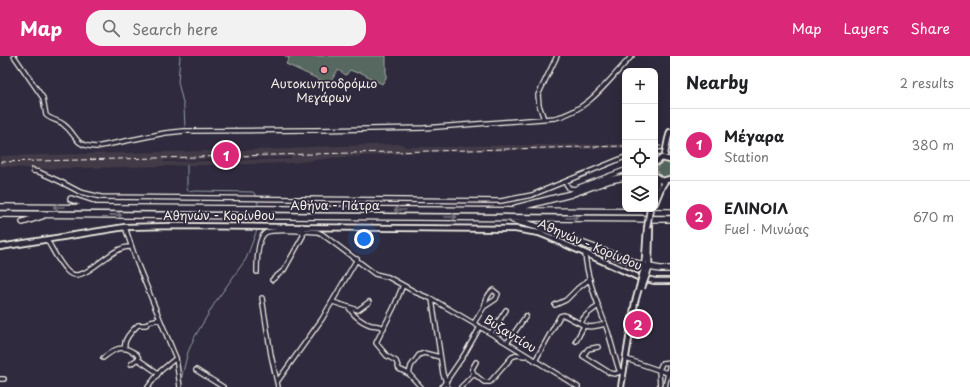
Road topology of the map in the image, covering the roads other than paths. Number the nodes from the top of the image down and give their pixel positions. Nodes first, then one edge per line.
1 (14, 56) edge
2 (557, 56) edge
3 (632, 56) edge
4 (544, 119) junction
5 (670, 132) edge
6 (666, 155) edge
7 (622, 158) edge
8 (670, 160) edge
9 (33, 170) dead end
10 (622, 171) edge
11 (622, 178) edge
12 (658, 178) edge
13 (668, 180) edge
14 (566, 182) junction
15 (658, 196) edge
16 (71, 200) dead end
17 (0, 207) edge
18 (98, 208) junction
19 (508, 211) junction
20 (651, 212) edge
21 (670, 212) edge
22 (0, 214) edge
23 (49, 214) junction
24 (505, 218) junction
25 (670, 219) edge
26 (23, 222) dead end
27 (125, 227) junction
28 (302, 229) junction
29 (48, 240) junction
30 (131, 246) junction
31 (0, 247) edge
32 (585, 253) junction
33 (357, 259) junction
34 (647, 266) junction
35 (656, 269) junction
36 (670, 269) edge
37 (257, 272) dead end
38 (645, 273) junction
39 (590, 279) junction
40 (272, 280) dead end
41 (670, 281) edge
42 (403, 285) junction
43 (262, 298) dead end
44 (432, 299) junction
45 (333, 302) junction
46 (369, 302) dead end
47 (555, 305) dead end
48 (484, 306) junction
49 (598, 306) junction
50 (348, 307) junction
51 (506, 310) dead end
52 (526, 316) dead end
53 (160, 319) junction
54 (474, 323) junction
55 (605, 324) junction
56 (583, 325) junction
57 (480, 327) junction
58 (384, 328) junction
59 (491, 333) junction
60 (576, 341) dead end
61 (507, 343) junction
62 (125, 347) junction
63 (598, 347) dead end
64 (440, 357) junction
65 (103, 358) dead end
66 (176, 358) junction
67 (531, 358) junction
68 (626, 359) junction
69 (139, 360) junction
70 (535, 361) junction
71 (476, 362) dead end
72 (670, 363) edge
73 (131, 364) dead end
74 (196, 370) dead end
75 (659, 370) junction
76 (160, 372) junction
77 (622, 373) junction
78 (409, 374) junction
79 (474, 374) junction
80 (669, 374) edge
81 (446, 381) junction
82 (277, 382) junction
83 (148, 387) edge
84 (180, 387) edge
85 (223, 387) edge
86 (278, 387) edge
87 (421, 387) edge
88 (442, 387) edge
89 (448, 387) edge
90 (461, 387) edge
91 (578, 387) edge
92 (621, 387) edge
93 (660, 387) edge
94 (665, 387) edge

1 - 4 street
2 - 4 street
3 - 4 street
5 - 6 main road, bridge
6 - 8 main road
7 - 14 street
9 - 14 street
10 - 14 street
11 - 19 highway
12 - 13 main road
13 - 15 main road
16 - 18 highway
18 -> 17 highway, Αθήνα - Πάτρα
19 -> 18 highway, Αθήνα - Πάτρα
19 - 21 highway, Αθήνα - Πάτρα
20 - 34 main road, bridge
22 - 23 highway, Αθήνα - Πάτρα
23 -> 24 highway, Αθήνα - Πάτρα
23 - 26 highway
24 -> 25 highway, Αθήνα - Πάτρα
24 - 34 highway
27 - 28 main road, Αθηνών - Κορίνθου
27 - 29 main road, Αθηνών - Κορίνθου
27 - 30 street
28 - 32 main road, Αθηνών - Κορίνθου
28 - 33 street, Βυζαντίου
28 - 37 street, Βυζαντίου
28 - 40 street
29 - 30 street
29 - 31 main road, Αθηνών - Κορίνθου
30 - 53 street
32 - 39 street
32 - 41 main road, Αθηνών - Κορίνθου
33 - 42 street, Βυζαντίου
33 - 45 street
34 - 35 highway
34 - 38 main road
35 - 36 highway
35 - 38 highway
38 - 68 main road, bridge
39 - 47 street
39 - 49 street
42 - 44 street, Βυζαντίου
42 - 58 street
43 - 82 street
44 - 54 street, Βυζαντίου
44 - 64 street
45 - 50 street
45 - 82 street
46 - 50 street
48 - 48 street
48 - 54 street
49 - 55 street
49 - 56 street
50 - 58 street
51 - 59 street
52 - 61 street
53 - 62 street
53 - 66 street
54 - 57 street, Βυζαντίου
55 - 56 street
55 - 77 street
56 - 60 street
56 - 70 street
57 - 59 street, Βυζαντίου
57 - 81 street
58 - 78 street
59 - 61 street, Βυζαντίου
61 - 67 street, Βυζαντίου
62 - 65 street
62 - 69 street
63 - 77 street
64 - 78 street
64 - 81 street
66 - 76 street
66 - 84 street
67 - 70 street, Βυζαντίου
67 - 79 street
68 - 75 street
68 - 77 main road
69 - 73 street
69 - 76 street
70 - 91 street, Βυζαντίου
71 - 79 street
72 - 75 street
72 - 80 street
74 - 85 street
75 - 80 street
75 - 93 street
76 - 83 street
77 - 92 main road
78 - 87 street
79 - 90 street
80 - 94 street
81 - 88 street
81 - 89 street
82 - 86 street

